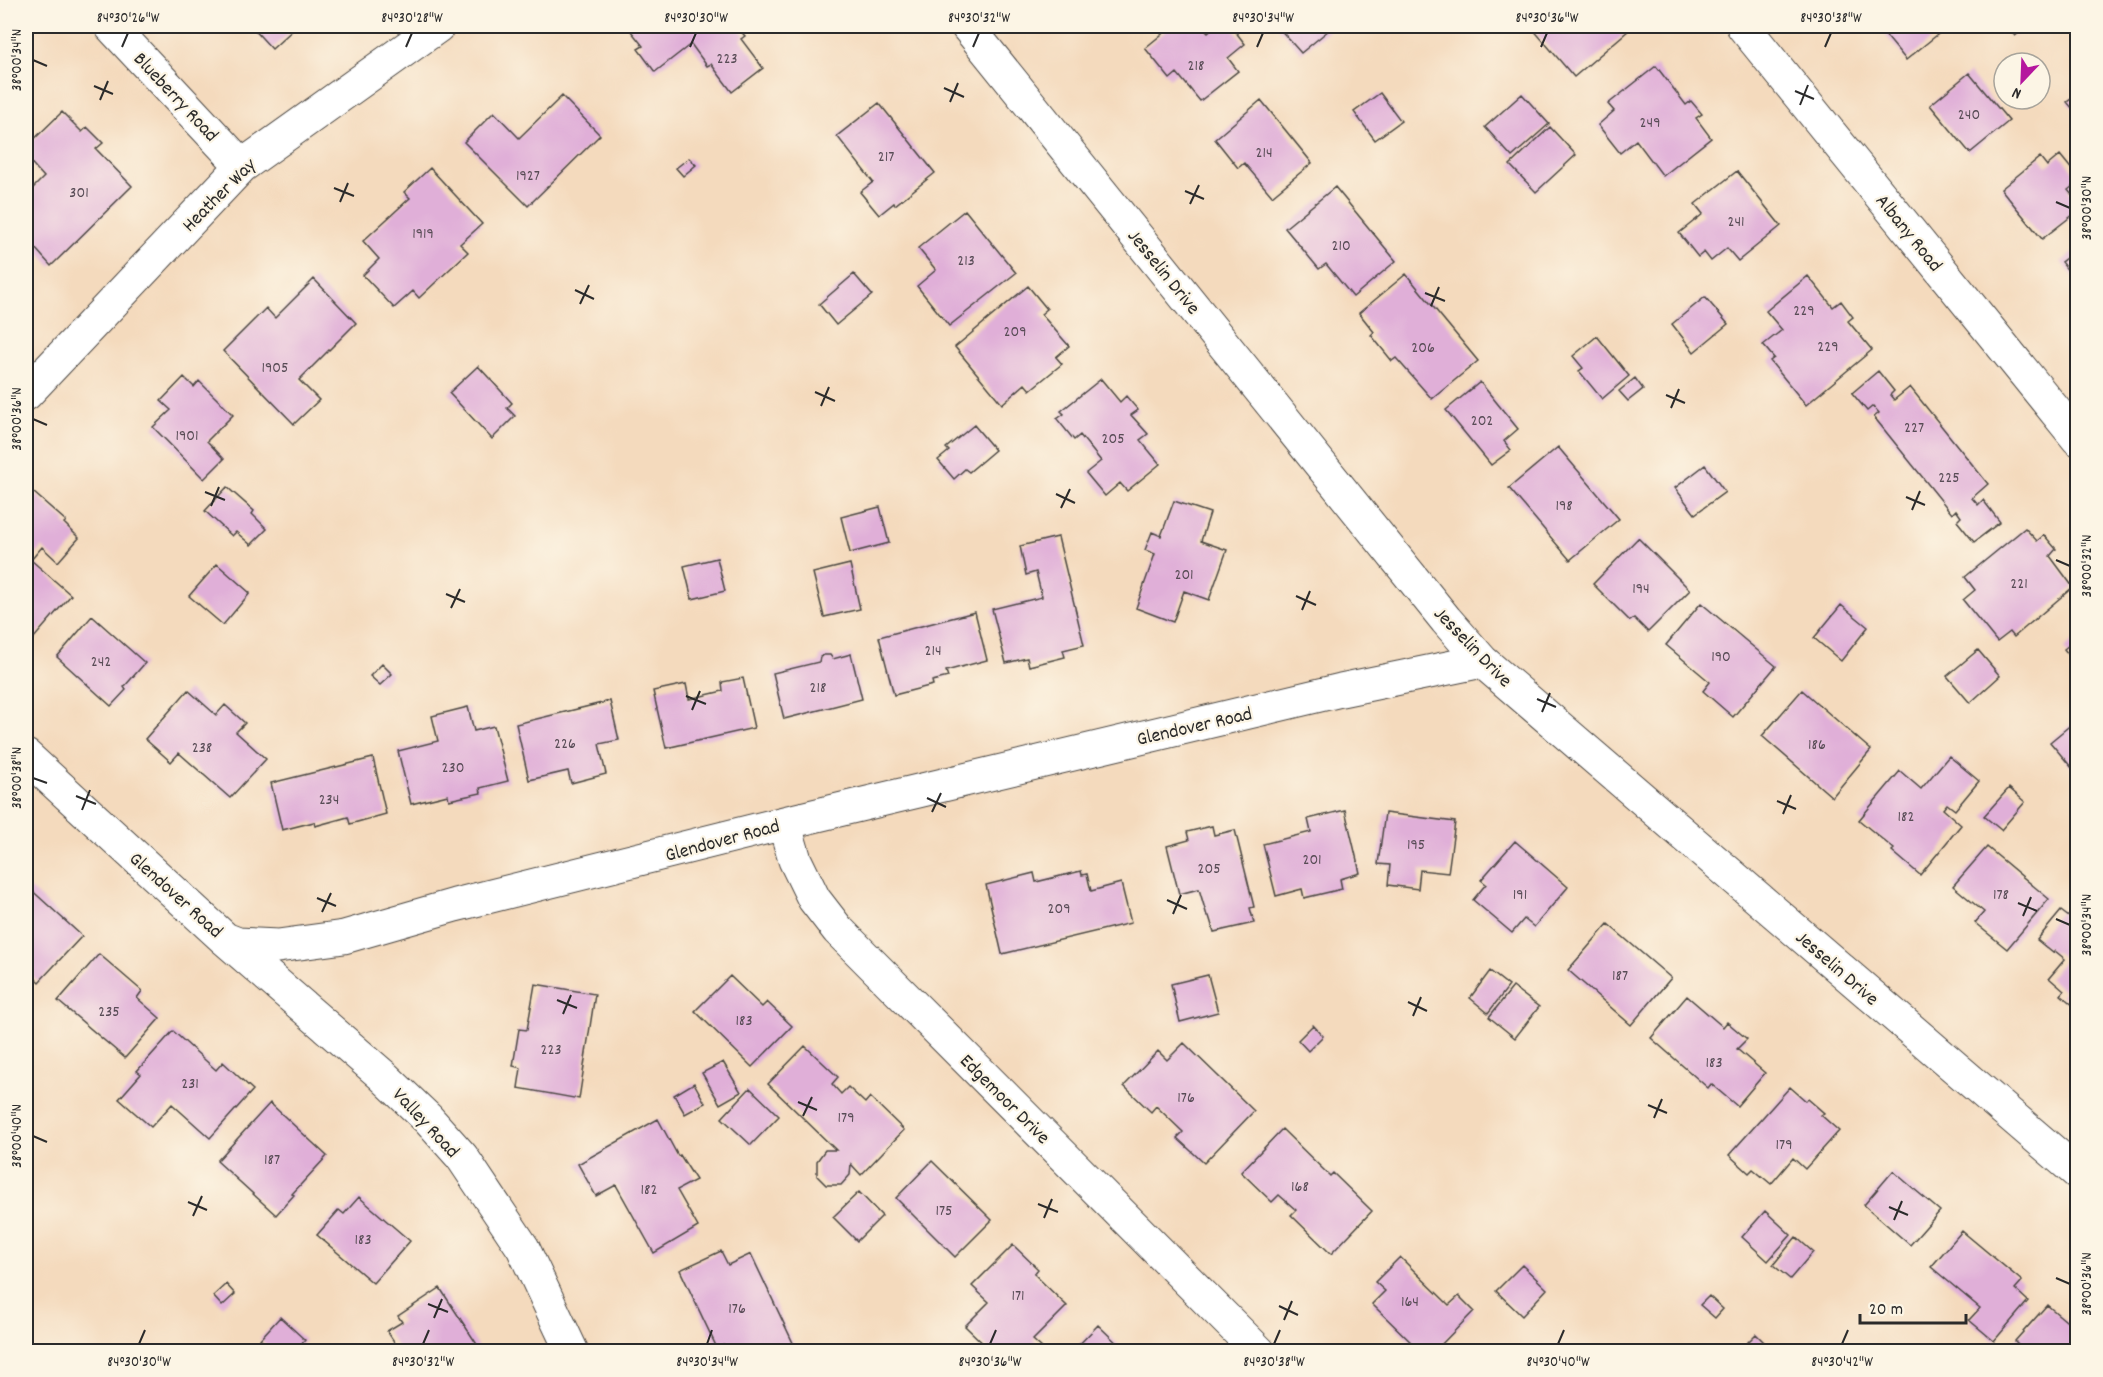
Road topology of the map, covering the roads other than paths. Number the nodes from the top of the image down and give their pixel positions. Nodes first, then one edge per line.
1 (111, 26) edge
2 (438, 26) edge
3 (966, 26) edge
4 (1743, 26) edge
5 (242, 166) junction
6 (26, 394) edge
7 (2078, 439) edge
8 (1482, 661) junction
9 (26, 756) edge
10 (784, 823) junction
11 (225, 939) junction
12 (2078, 1173) edge
13 (572, 1352) edge
14 (1259, 1352) edge

1 - 5 street, Blueberry Road
2 - 5 street, Heather Way
3 - 8 street, Jesselin Drive
4 - 7 street, Albany Road
5 - 6 street, Heather Way
8 - 10 street, Glendover Road
8 - 12 street, Jesselin Drive
9 - 11 street, Glendover Road
10 - 11 street, Glendover Road
10 - 14 street, Edgemoor Drive
11 - 13 street, Valley Road

